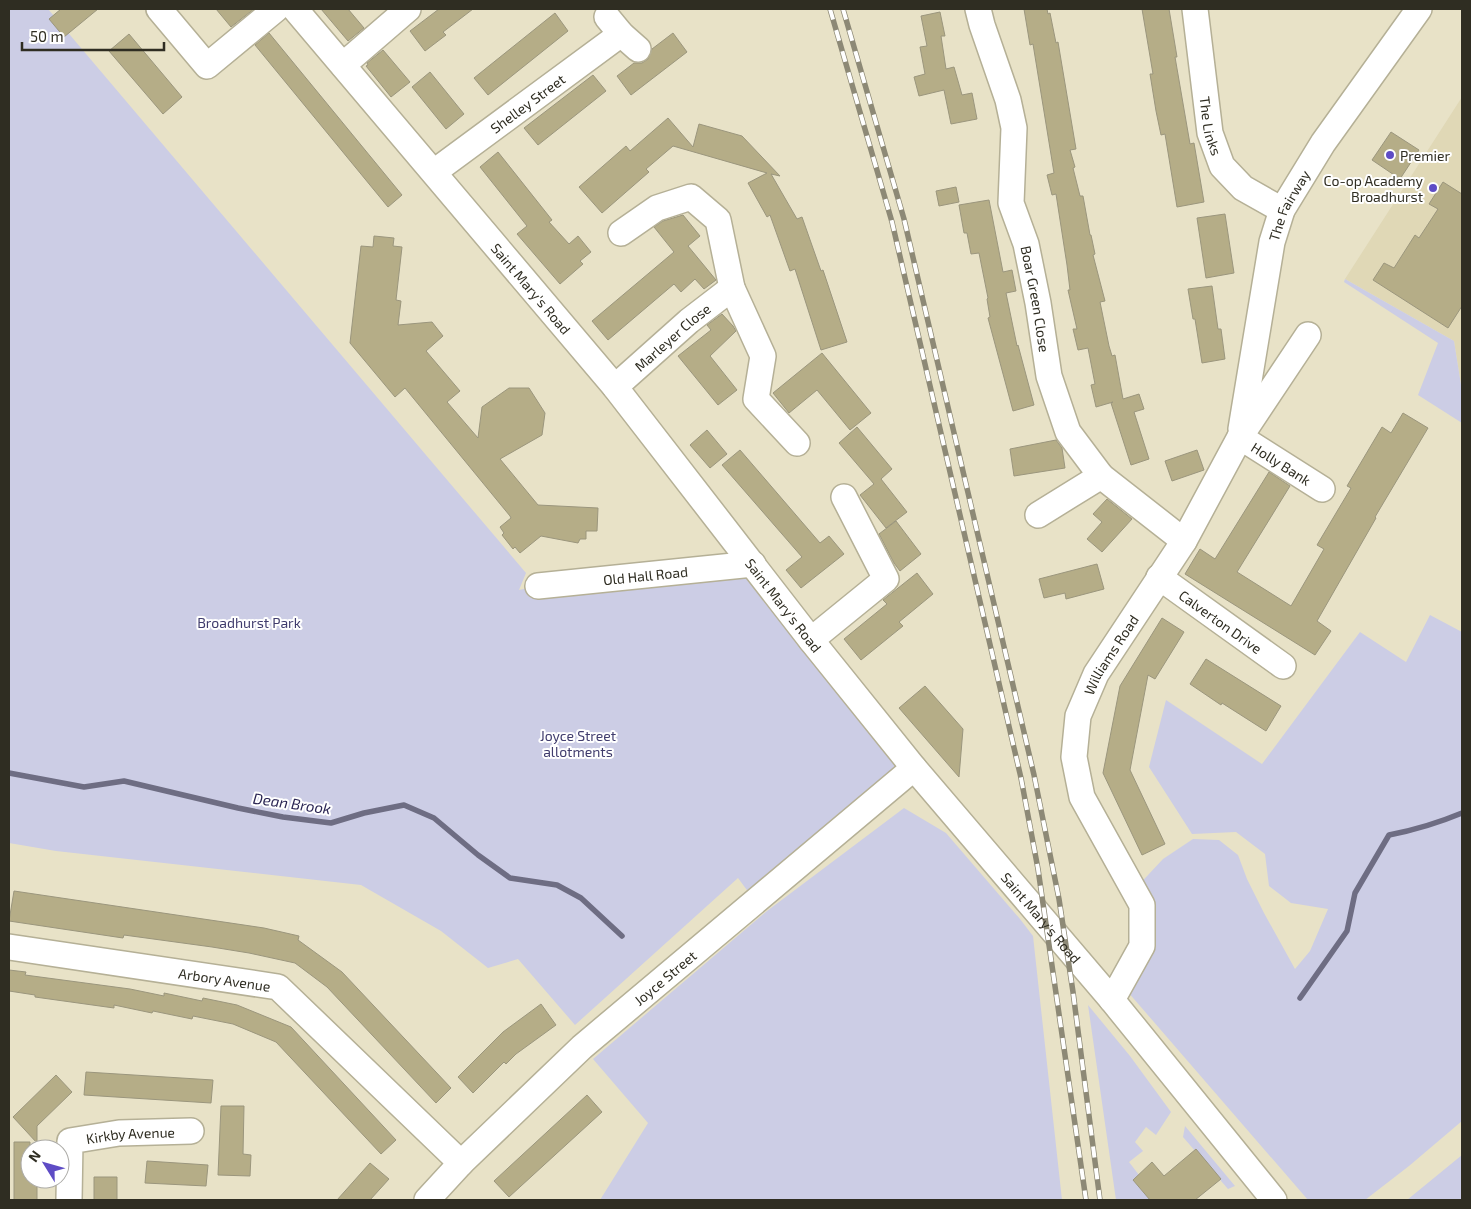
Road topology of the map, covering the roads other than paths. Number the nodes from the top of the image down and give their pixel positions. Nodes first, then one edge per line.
1 (159, 9) edge
2 (276, 9) edge
3 (295, 9) edge
4 (408, 9) edge
5 (978, 9) edge
6 (1196, 9) edge
7 (1419, 9) edge
8 (622, 33) dead end
9 (343, 64) junction
10 (434, 172) junction
11 (1282, 210) junction
12 (621, 233) dead end
13 (732, 288) junction
14 (1308, 335) dead end
15 (615, 387) junction
16 (1240, 437) junction
17 (797, 443) dead end
18 (1101, 476) junction
19 (1322, 489) dead end
20 (844, 497) dead end
21 (1038, 515) dead end
22 (1184, 541) junction
23 (752, 564) junction
24 (1159, 577) junction
25 (538, 586) dead end
26 (811, 640) junction
27 (1283, 666) dead end
28 (914, 768) junction
29 (9, 947) edge
30 (1112, 1000) junction
31 (191, 1131) dead end
32 (461, 1163) junction
33 (69, 1200) edge
34 (427, 1200) edge
35 (1274, 1200) edge

1 - 2 street
3 - 9 street, Saint Mary's Road
4 - 9 street
5 - 18 street, Boar Green Close
6 - 11 street, The Links
7 - 11 street, The Fairway
8 - 10 street, Shelley Street
9 - 10 street, Saint Mary's Road
10 - 15 street, Saint Mary's Road
11 - 16 street, The Fairway
12 - 13 street
13 - 15 street, Marleyer Close
13 - 17 street
14 - 16 street, Williams Road
15 - 23 street, Saint Mary's Road
16 - 19 street, Holly Bank
16 - 22 street, Williams Road
18 - 21 street
18 - 22 street, Boar Green Close
20 - 26 street
22 - 24 street, Williams Road
23 - 25 street, Old Hall Road
23 - 26 street, Saint Mary's Road
24 - 27 street, Calverton Drive
24 - 30 street, Williams Road
26 - 28 street, Saint Mary's Road
28 - 30 street, Saint Mary's Road
28 - 32 street, Joyce Street
29 - 32 street, Arbory Avenue
30 - 35 street, Saint Mary's Road
31 - 33 street, Kirkby Avenue
32 - 34 street, Joyce Street

